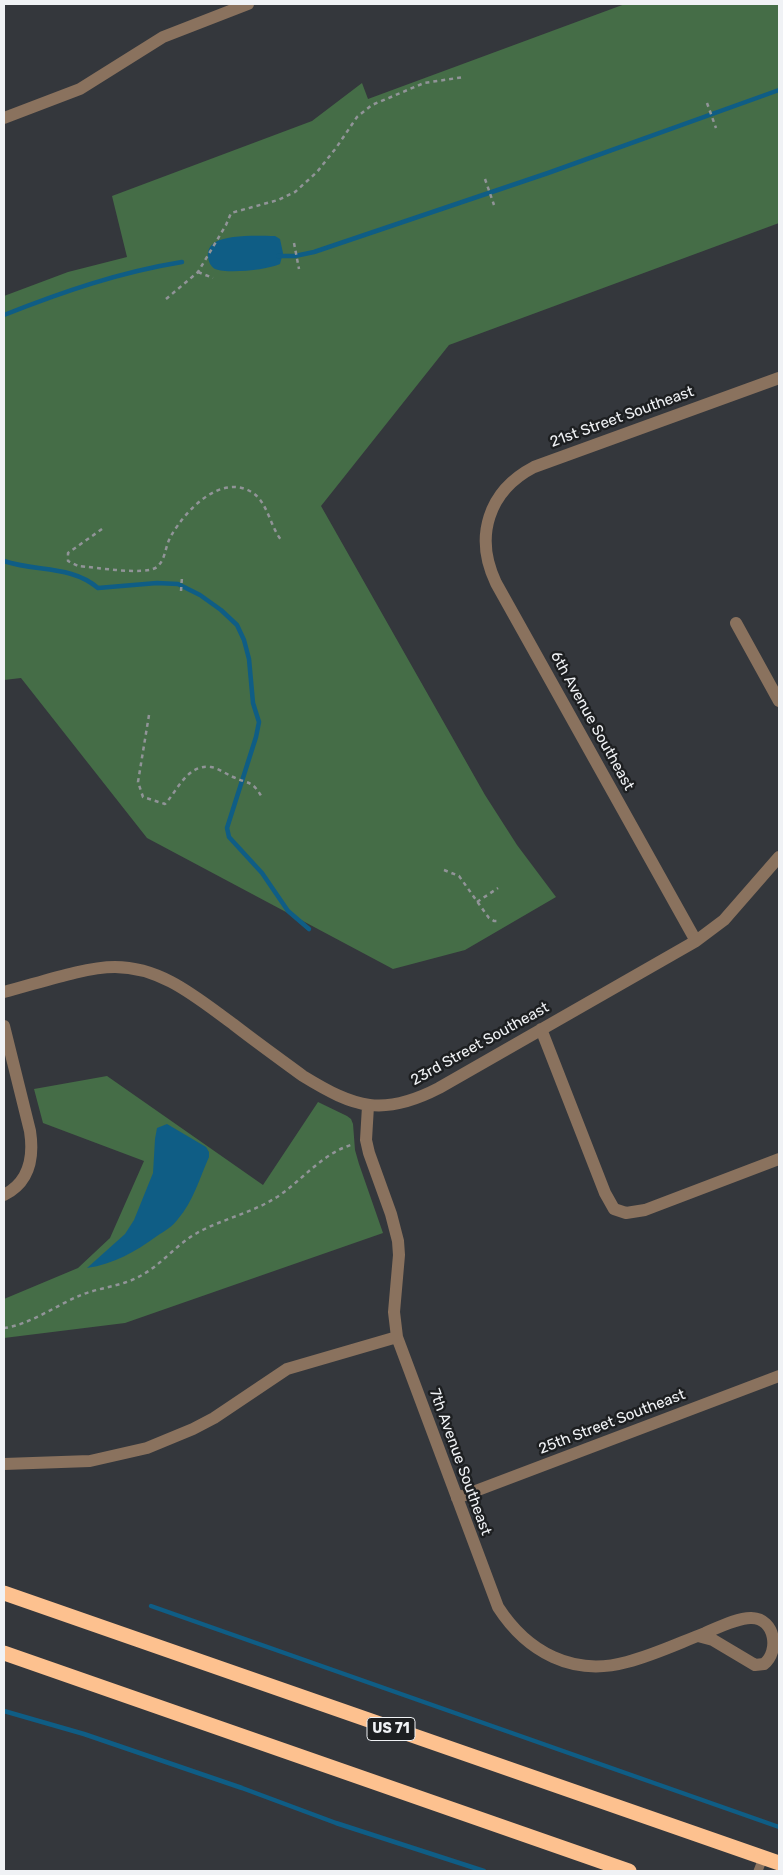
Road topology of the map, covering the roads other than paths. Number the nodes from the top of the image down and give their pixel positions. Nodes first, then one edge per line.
1 (248, 4) edge
2 (4, 118) edge
3 (779, 378) edge
4 (491, 510) joint
5 (736, 623) dead end
6 (779, 701) edge
7 (779, 857) edge
8 (696, 941) junction
9 (4, 992) edge
10 (4, 1026) edge
11 (541, 1029) junction
12 (368, 1106) junction
13 (779, 1159) edge
14 (4, 1195) edge
15 (397, 1336) junction
16 (779, 1376) edge
17 (4, 1464) edge
18 (457, 1498) junction
19 (4, 1593) edge
20 (698, 1636) junction
21 (4, 1653) edge
22 (4, 1664) edge
23 (178, 1714) junction
24 (779, 1863) edge
25 (761, 1864) edge
26 (629, 1871) edge

1 - 2 street
3 - 4 street, 21st Street Southeast
4 - 8 street, 6th Avenue Southeast
5 - 6 street
7 - 8 street, 23rd Street Southeast
8 - 11 street, 23rd Street Southeast
9 - 12 street, 23rd Street Southeast
10 - 14 street
11 - 12 street, 23rd Street Southeast
11 - 13 street
12 - 15 street, 7th Avenue Southeast
15 - 17 street
15 - 18 street, 7th Avenue Southeast
16 - 18 street, 25th Street Southeast
18 - 20 street, 7th Avenue Southeast
19 - 25 highway, US 71
20 - 20 street, 7th Avenue Southeast
21 - 23 highway
22 - 23 highway
23 - 26 highway
24 - 25 highway, US 71

